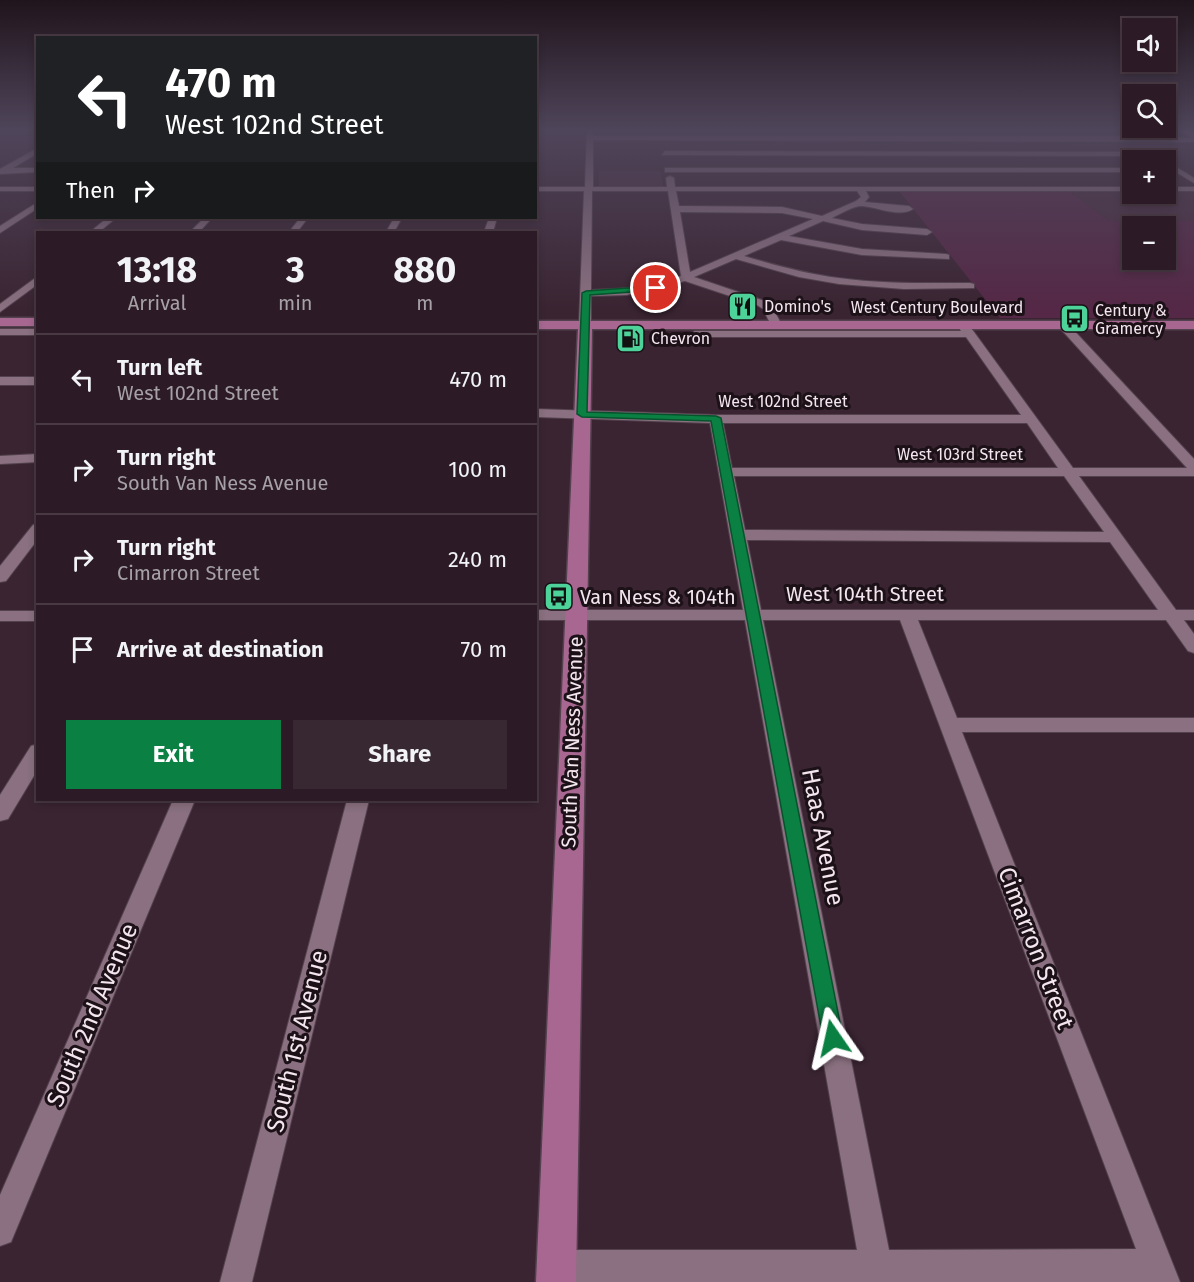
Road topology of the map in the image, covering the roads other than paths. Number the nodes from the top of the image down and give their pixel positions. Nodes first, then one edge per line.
1 (0, 189) edge
2 (36, 189) edge
3 (537, 189) edge
4 (589, 189) junction
5 (672, 189) junction
6 (860, 189) joint
7 (1176, 189) edge
8 (1194, 189) edge
9 (859, 203) junction
10 (36, 205) edge
11 (676, 209) junction
12 (909, 209) dead end
13 (111, 219) edge
14 (207, 219) edge
15 (303, 219) edge
16 (824, 219) junction
17 (0, 230) edge
18 (95, 231) edge
19 (195, 231) edge
20 (294, 231) edge
21 (927, 232) dead end
22 (780, 237) junction
23 (735, 256) junction
24 (946, 257) dead end
25 (686, 278) junction
26 (36, 281) edge
27 (969, 286) dead end
28 (586, 293) junction
29 (0, 309) edge
30 (0, 322) edge
31 (36, 322) edge
32 (537, 325) edge
33 (585, 325) junction
34 (776, 325) junction
35 (1063, 325) junction
36 (0, 327) edge
37 (36, 327) edge
38 (1191, 327) edge
39 (967, 329) junction
40 (0, 332) edge
41 (36, 332) edge
42 (695, 334) dead end
43 (0, 381) edge
44 (36, 381) edge
45 (537, 413) edge
46 (582, 414) junction
47 (716, 418) junction
48 (1031, 419) junction
49 (36, 458) edge
50 (0, 460) edge
51 (1194, 467) edge
52 (726, 472) junction
53 (1069, 472) junction
54 (1194, 472) edge
55 (36, 531) edge
56 (738, 535) junction
57 (1116, 537) junction
58 (0, 577) edge
59 (537, 615) edge
60 (575, 615) junction
61 (753, 615) junction
62 (907, 615) junction
63 (1171, 615) junction
64 (1194, 615) edge
65 (0, 616) edge
66 (36, 616) edge
67 (1194, 647) edge
68 (949, 725) junction
69 (1194, 725) edge
70 (36, 754) edge
71 (184, 801) edge
72 (358, 801) edge
73 (0, 813) edge
74 (0, 1231) edge
75 (876, 1266) junction
76 (1161, 1273) edge
77 (556, 1274) edge
78 (236, 1282) edge

1 - 2 street
3 - 4 street
4 - 5 street
4 - 28 street, South Van Ness Avenue
5 - 6 street
5 - 11 street
6 - 9 street
7 - 8 street
9 - 12 street
9 - 16 street
10 - 17 street
11 - 16 street
11 - 25 street
13 - 18 street
14 - 19 street
15 - 20 street
16 - 21 street
16 - 22 street
22 - 23 street
22 - 24 street
23 - 25 street
23 - 27 street
25 - 28 street
25 - 34 street
26 - 29 street
28 - 33 street, South Van Ness Avenue
30 - 31 main road
32 - 33 main road, West Century Boulevard
33 - 34 main road, West Century Boulevard
33 - 46 main road, South Van Ness Avenue
34 - 39 main road, West Century Boulevard
35 - 38 main road, West Century Boulevard
35 - 39 main road, West Century Boulevard
35 - 51 street
36 - 37 main road
39 - 42 street, West Century Boulevard
39 - 48 street
40 - 41 street
43 - 44 street
45 - 46 street, West 102nd Street
46 - 47 street, West 102nd Street
46 - 60 main road, South Van Ness Avenue
47 - 48 street, West 102nd Street
47 - 52 street, Haas Avenue
48 - 53 street
49 - 50 street
52 - 53 street, West 103rd Street
52 - 56 street, Haas Avenue
53 - 54 street, West 103rd Street
53 - 57 street
55 - 58 street
56 - 57 street
56 - 61 street, Haas Avenue
57 - 63 street
59 - 60 street, West 104th Street
60 - 61 street, West 104th Street
60 - 77 main road, South Van Ness Avenue
61 - 62 street, West 104th Street
61 - 75 street, Haas Avenue
62 - 63 street, West 104th Street
62 - 68 street, Cimarron Street
63 - 64 street, West 104th Street
63 - 67 street
65 - 66 street
68 - 69 street
68 - 76 street, Cimarron Street
70 - 73 street
71 - 74 street, South 2nd Avenue
72 - 78 street, South 1st Avenue
75 - 76 street
75 - 77 street

